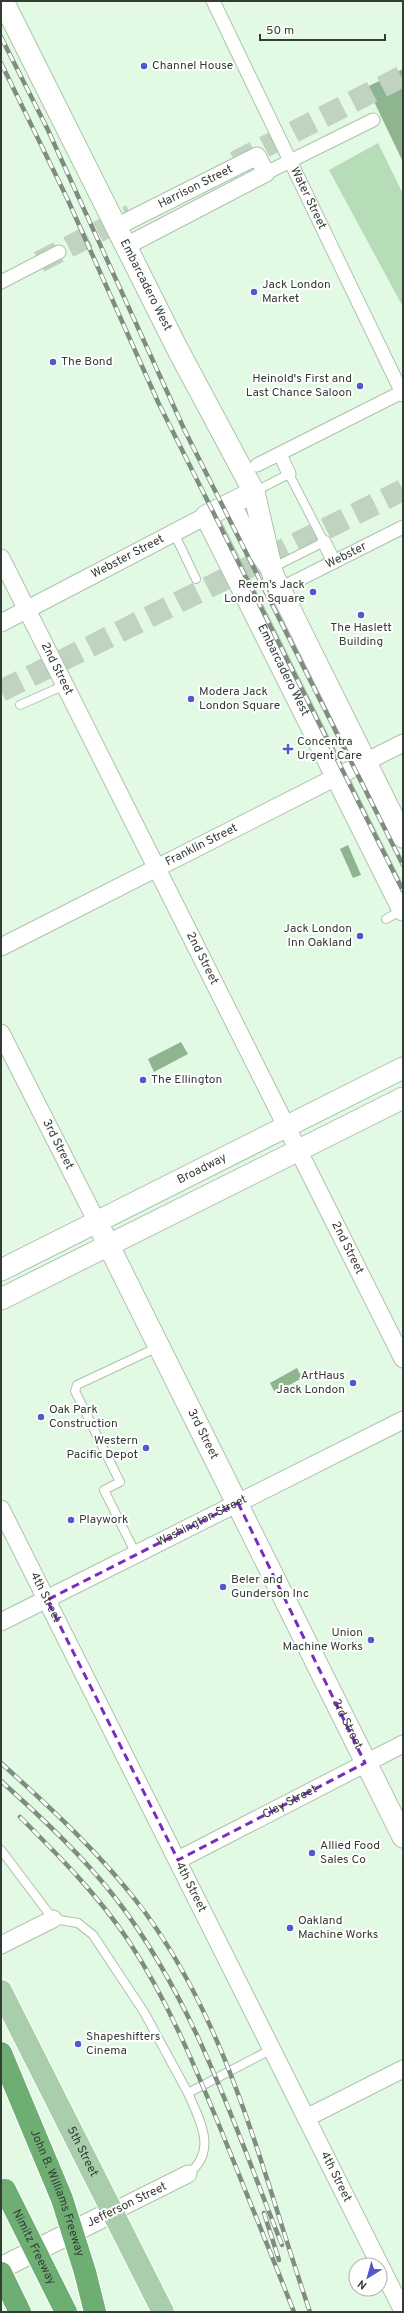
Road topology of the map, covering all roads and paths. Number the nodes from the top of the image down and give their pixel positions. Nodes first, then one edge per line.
1 (3, 1) edge
2 (213, 1) edge
3 (374, 120) dead end
4 (290, 161) junction
5 (266, 173) junction
6 (116, 227) junction
7 (126, 246) junction
8 (59, 252) dead end
9 (1, 282) edge
10 (402, 393) edge
11 (280, 454) junction
12 (257, 465) dead end
13 (290, 474) junction
14 (254, 492) junction
15 (232, 503) junction
16 (206, 516) junction
17 (403, 527) edge
18 (174, 533) junction
19 (324, 542) junction
20 (1, 558) edge
21 (334, 562) junction
22 (278, 576) junction
23 (196, 579) dead end
24 (27, 609) junction
25 (1, 622) edge
26 (65, 685) junction
27 (20, 705) dead end
28 (403, 743) edge
29 (366, 760) junction
30 (336, 775) junction
31 (403, 837) edge
32 (157, 868) junction
33 (397, 913) edge
34 (1, 947) edge
35 (1, 1033) edge
36 (403, 1068) edge
37 (403, 1098) edge
38 (286, 1127) junction
39 (298, 1150) junction
40 (96, 1222) junction
41 (108, 1245) junction
42 (1, 1270) edge
43 (1, 1299) edge
44 (159, 1346) junction
45 (403, 1359) edge
46 (403, 1420) edge
47 (238, 1503) junction
48 (1, 1509) edge
49 (136, 1554) junction
50 (47, 1600) junction
51 (1, 1622) edge
52 (403, 1744) edge
53 (365, 1763) junction
54 (403, 1837) edge
55 (1, 1850) edge
56 (178, 1860) junction
57 (53, 1919) junction
58 (1, 1945) edge
59 (1, 1991) edge
60 (272, 2049) junction
61 (1, 2053) edge
62 (1, 2058) edge
63 (403, 2069) edge
64 (11, 2077) junction
65 (188, 2093) junction
66 (306, 2118) junction
67 (188, 2174) joint
68 (1, 2181) edge
69 (112, 2212) junction
70 (1, 2268) edge
71 (1, 2274) edge
72 (403, 2311) edge
73 (20, 2312) edge
74 (66, 2312) edge
75 (95, 2312) edge
76 (163, 2312) edge

1 - 6 street, Embarcadero West
2 - 4 street, Water Street
3 - 4 street, Harrison Street
4 - 5 street, Harrison Street
4 - 10 street, Water Street
5 - 6 street, Harrison Street
5 - 7 street, Harrison Street
6 - 7 street, Embarcadero West
7 - 14 street, Embarcadero West
8 - 9 street
10 - 11 street
11 - 12 street
11 - 13 street
13 - 14 lane
13 - 19 lane
14 - 15 street, Webster Street
14 - 22 street, Embarcadero West
15 - 16 street, Webster Street
15 - 22 street, Embarcadero West
16 - 18 street, Webster Street
16 - 30 street, Embarcadero West
17 - 21 street, Webster
18 - 23 lane
18 - 24 street, Webster Street
19 - 21 street
19 - 22 lane
20 - 24 street, 2nd Street
21 - 22 street, Webster
22 - 29 street, Embarcadero West
24 - 25 street, Webster Street
24 - 26 street, 2nd Street
26 - 27 lane
26 - 32 street, 2nd Street
28 - 29 street, Franklin Street
29 - 30 street, Franklin Street
29 - 31 street, Embarcadero West
30 - 32 street, Franklin Street
30 - 33 street, Embarcadero West
32 - 34 street, Franklin Street
32 - 38 street, 2nd Street
35 - 40 street, 3rd Street
36 - 38 street, Broadway
37 - 39 street
38 - 39 street, 2nd Street
38 - 40 street, Broadway
39 - 41 street
39 - 45 street, 2nd Street
40 - 41 street, 3rd Street
40 - 42 street, Broadway
41 - 43 street
41 - 44 street, 3rd Street
44 - 47 street, 3rd Street
44 - 49 lane
46 - 47 street, Washington Street
47 - 49 street, Washington Street
47 - 53 street, 3rd Street
48 - 50 street, 4th Street
49 - 50 street, Washington Street
50 - 51 street, Washington Street
50 - 56 street, 4th Street
52 - 53 street, Clay Street
53 - 54 street, 3rd Street
53 - 56 street, Clay Street
55 - 57 lane
56 - 60 street, 4th Street
57 - 58 street
57 - 65 lane
59 - 69 main road, 5th Street
60 - 65 lane
60 - 66 street, 4th Street
61 - 64 highway
62 - 64 highway
63 - 66 street
64 - 75 highway, John B. Williams Freeway, bridge
65 - 67 lane
66 - 72 street, 4th Street
67 - 69 street, Jefferson Street
68 - 74 highway, Nimitz Freeway, bridge
69 - 70 street, Jefferson Street
69 - 76 main road, 5th Street
71 - 73 highway

